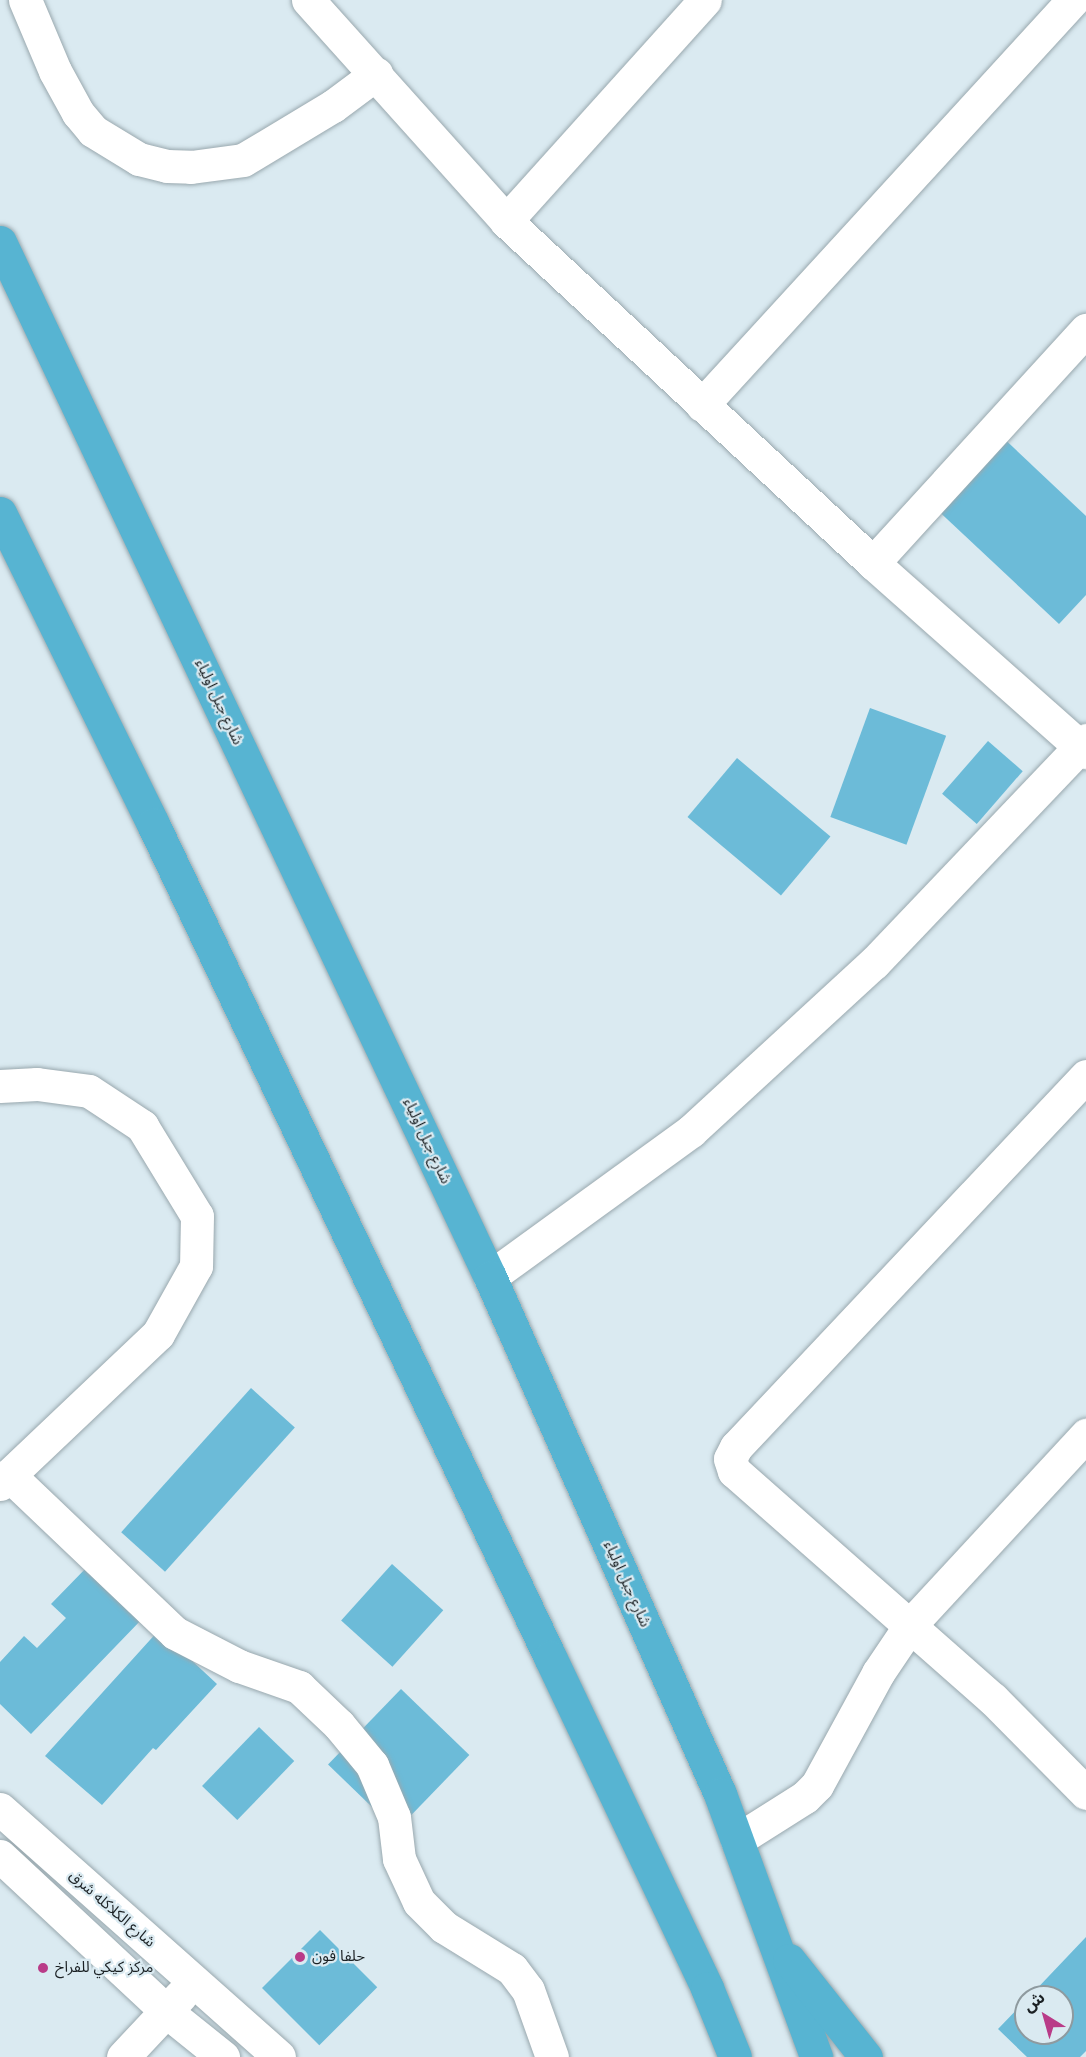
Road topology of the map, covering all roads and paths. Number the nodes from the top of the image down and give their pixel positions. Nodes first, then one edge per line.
1 (25, 0) edge
2 (705, 0) edge
3 (1073, 0) edge
4 (327, 7) edge
5 (376, 74) junction
6 (506, 221) junction
7 (0, 242) edge
8 (1086, 330) edge
9 (702, 405) junction
10 (0, 513) edge
11 (873, 563) junction
12 (1084, 746) edge
13 (1086, 1076) edge
14 (0, 1086) edge
15 (490, 1277) junction
16 (1086, 1435) edge
17 (4, 1480) edge
18 (910, 1624) junction
19 (1086, 1793) edge
20 (0, 1809) edge
21 (737, 1840) junction
22 (0, 1856) edge
23 (774, 1941) junction
24 (194, 1981) junction
25 (167, 2012) junction
26 (123, 2057) edge
27 (223, 2057) edge
28 (279, 2057) edge
29 (552, 2057) edge
30 (735, 2057) edge
31 (816, 2057) edge
32 (866, 2057) edge

1 - 5 street
2 - 6 street
3 - 9 street
4 - 5 street
5 - 6 street
6 - 9 street
7 - 15 highway, شارع جبل اولياء
8 - 11 street
9 - 11 street
10 - 30 highway
11 - 12 street
12 - 15 street
13 - 18 street
14 - 17 street
15 - 21 highway, شارع جبل اولياء
16 - 18 street
17 - 29 street
18 - 19 street
18 - 21 street
20 - 24 street, شارع الكلاكله شرق
21 - 23 highway, شارع جبل اولياء
22 - 25 street
23 - 31 highway, شارع جبل اولياء
23 - 32 highway
24 - 25 street
24 - 28 street, شارع الكلاكله شرق
25 - 26 street
25 - 27 street

